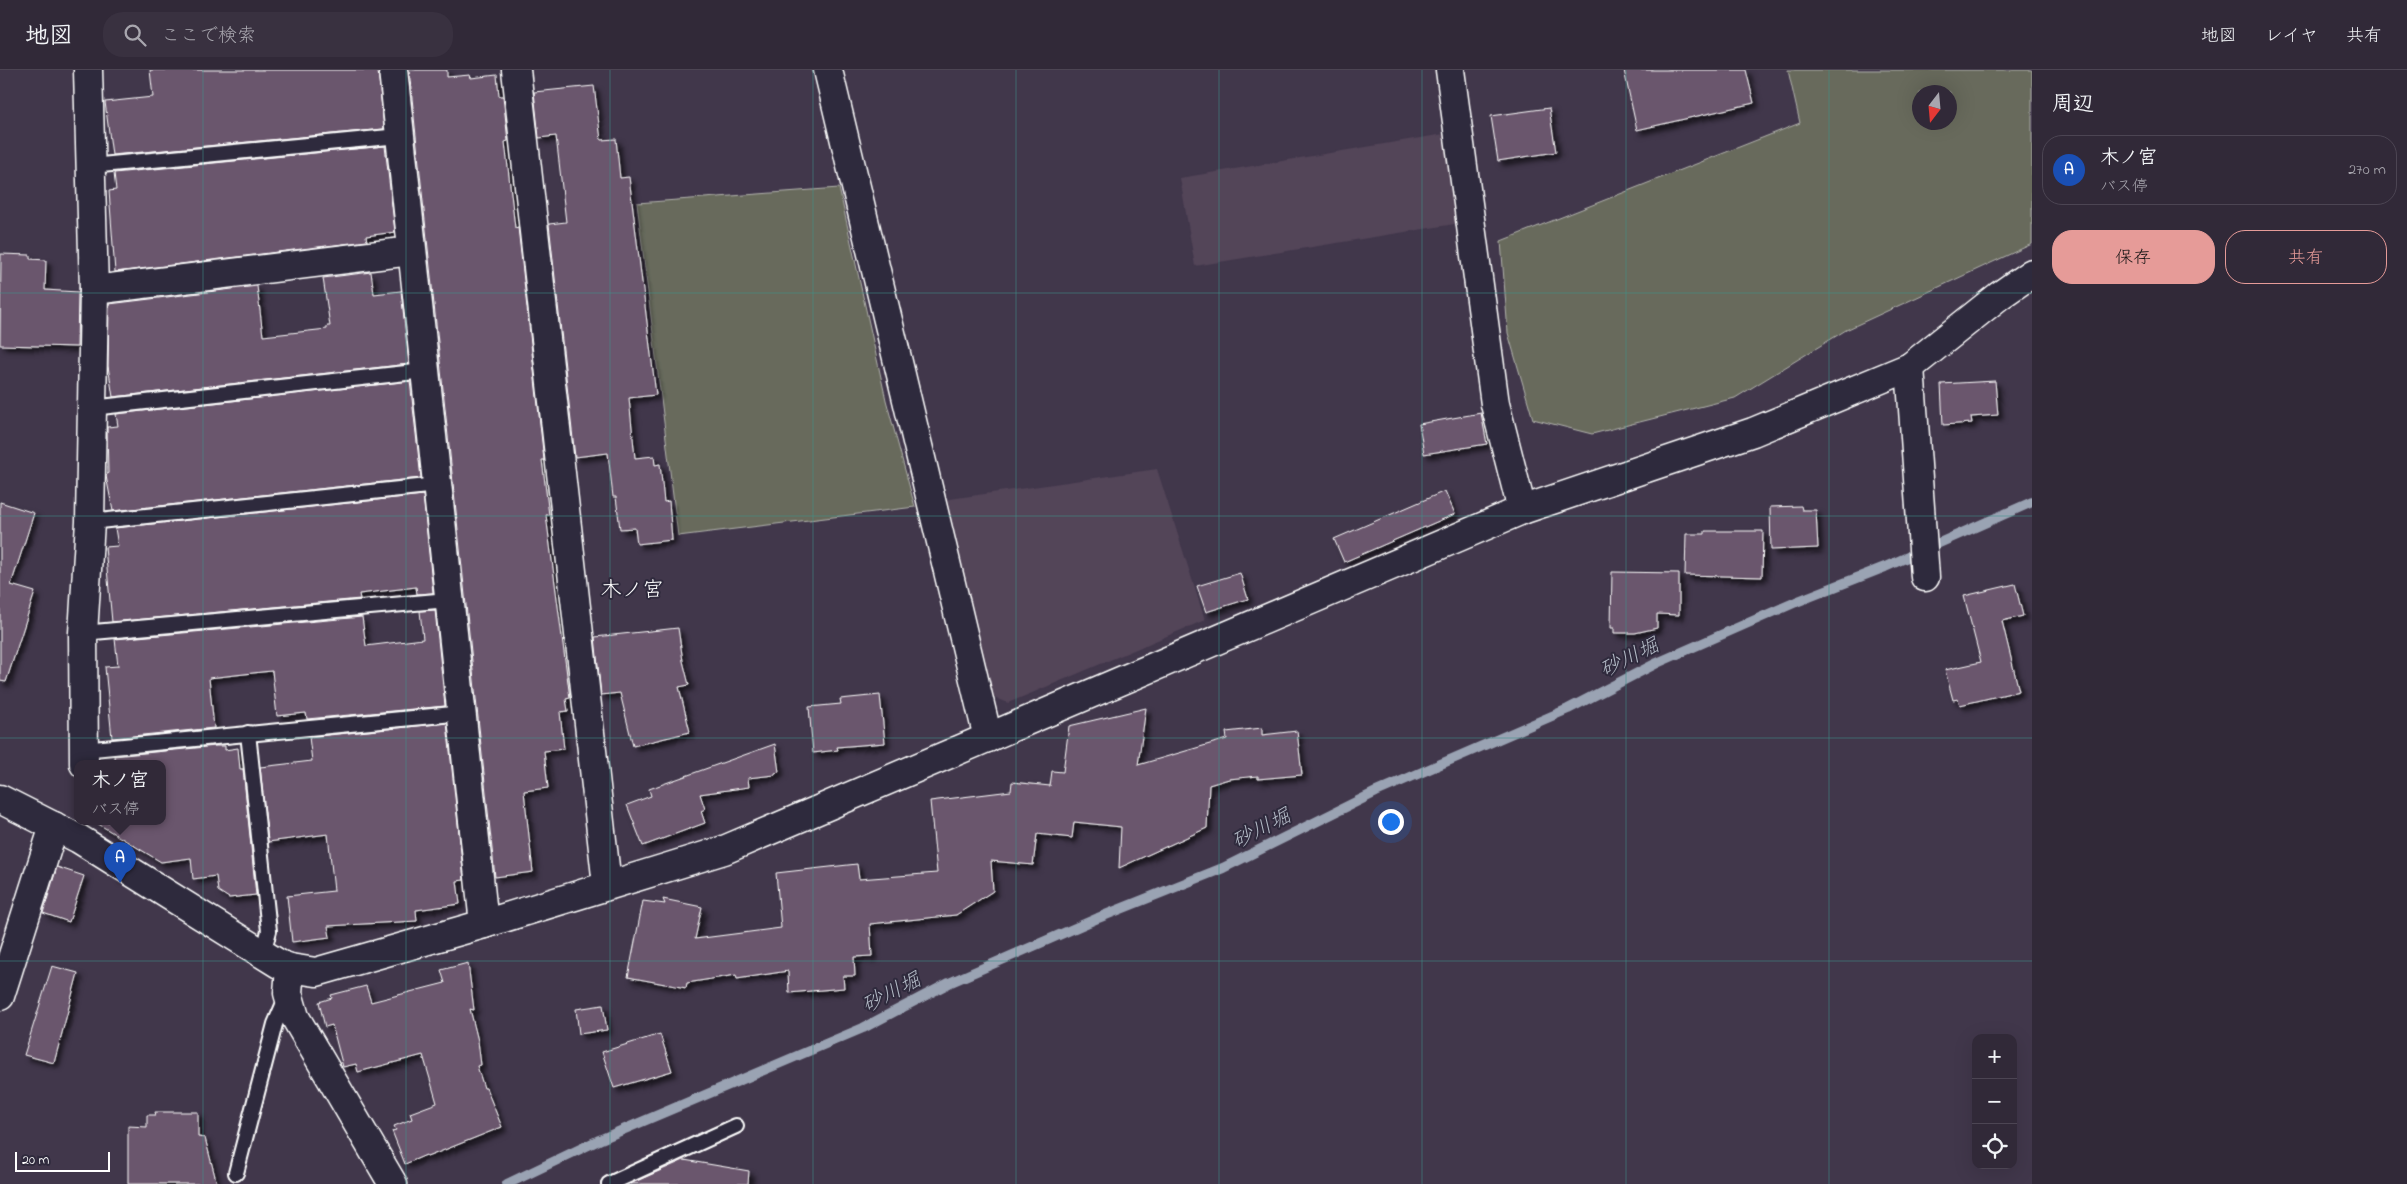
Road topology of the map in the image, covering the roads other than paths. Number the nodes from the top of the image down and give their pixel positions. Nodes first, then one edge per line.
1 (88, 70) edge
2 (393, 70) edge
3 (516, 70) edge
4 (828, 70) edge
5 (1450, 70) edge
6 (399, 136) junction
7 (91, 166) junction
8 (411, 251) junction
9 (2032, 273) edge
10 (94, 290) junction
11 (1910, 367) junction
12 (424, 371) junction
13 (92, 408) junction
14 (438, 485) junction
15 (1522, 510) junction
16 (90, 522) junction
17 (1925, 577) dead end
18 (448, 600) junction
19 (83, 633) junction
20 (463, 713) junction
21 (248, 733) junction
22 (988, 738) junction
23 (84, 757) edge
24 (0, 799) edge
25 (54, 826) junction
26 (81, 831) edge
27 (607, 885) junction
28 (484, 924) junction
29 (263, 953) junction
30 (289, 981) junction
31 (0, 996) edge
32 (736, 1126) dead end
33 (236, 1173) dead end
34 (393, 1184) edge
35 (609, 1184) edge

1 - 7 street
2 - 6 street
3 - 27 street
4 - 22 street
5 - 15 street
6 - 7 lane
6 - 8 street
7 - 10 street
8 - 10 street
8 - 12 street
9 - 11 street
10 - 13 street
11 - 15 street
11 - 17 street
12 - 13 lane
12 - 14 street
13 - 16 street
14 - 16 lane
14 - 18 street
15 - 22 street
16 - 19 street
18 - 19 lane
18 - 20 street
19 - 23 street
20 - 21 lane
20 - 28 street
21 - 23 lane
21 - 29 lane
22 - 27 street
24 - 25 street
25 - 26 street
25 - 31 street
26 - 29 street
27 - 28 street
28 - 30 street
29 - 30 street
30 - 33 lane
30 - 34 street
32 - 35 lane

